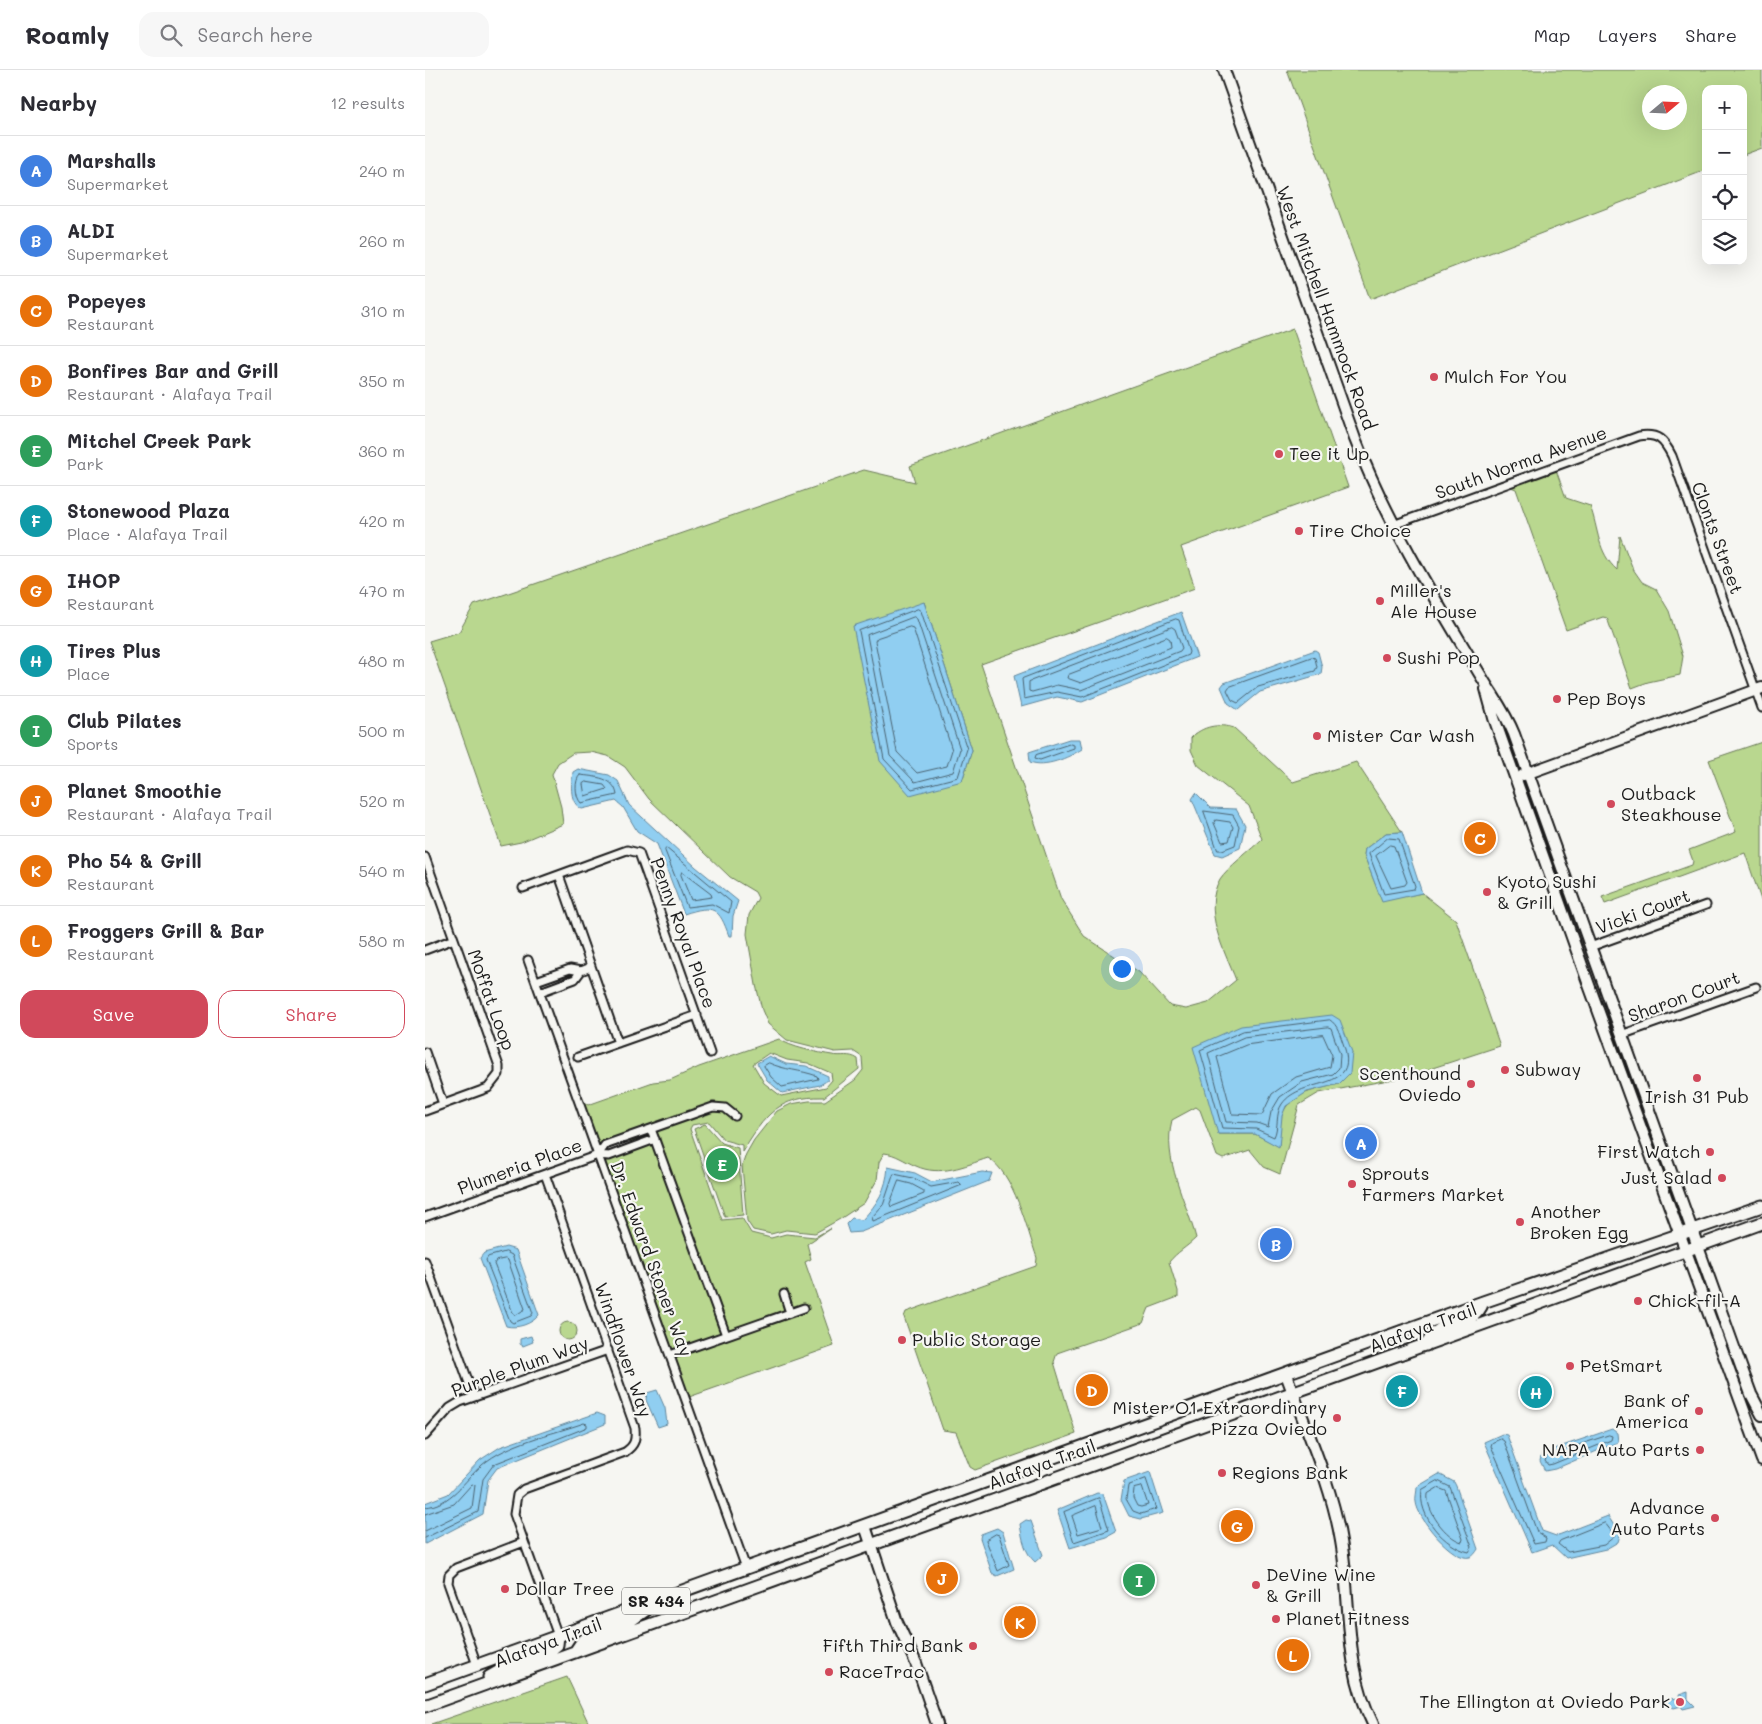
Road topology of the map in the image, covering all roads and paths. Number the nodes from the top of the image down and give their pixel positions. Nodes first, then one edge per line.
1 (1224, 70) edge
2 (1660, 437) joint
3 (1393, 525) junction
4 (1484, 681) junction
5 (1759, 689) edge
6 (1762, 708) edge
7 (1528, 773) junction
8 (1515, 778) junction
9 (425, 857) edge
10 (559, 876) junction
11 (523, 888) dead end
12 (1557, 895) junction
13 (1707, 905) dead end
14 (453, 939) junction
15 (1590, 947) junction
16 (425, 950) edge
17 (528, 960) dead end
18 (591, 968) junction
19 (566, 970) junction
20 (581, 971) junction
21 (556, 974) junction
22 (536, 981) junction
23 (570, 981) junction
24 (560, 985) junction
25 (1756, 987) dead end
26 (540, 992) junction
27 (697, 1015) junction
28 (1601, 1018) junction
29 (1623, 1040) junction
30 (618, 1043) junction
31 (425, 1052) edge
32 (710, 1053) dead end
33 (578, 1057) dead end
34 (443, 1104) junction
35 (425, 1111) edge
36 (735, 1116) dead end
37 (651, 1129) junction
38 (624, 1139) junction
39 (655, 1139) junction
40 (627, 1149) junction
41 (598, 1155) junction
42 (545, 1174) junction
43 (1762, 1206) edge
44 (425, 1217) edge
45 (1762, 1223) edge
46 (1692, 1230) junction
47 (1679, 1234) junction
48 (1698, 1246) junction
49 (1685, 1250) junction
50 (425, 1261) edge
51 (784, 1294) dead end
52 (1483, 1302) junction
53 (805, 1308) dead end
54 (790, 1313) junction
55 (726, 1335) junction
56 (1426, 1345) junction
57 (608, 1350) junction
58 (669, 1356) junction
59 (1286, 1374) junction
60 (1293, 1394) junction
61 (474, 1397) junction
62 (1762, 1415) edge
63 (425, 1436) edge
64 (1762, 1460) edge
65 (865, 1526) junction
66 (524, 1542) junction
67 (871, 1545) junction
68 (746, 1568) junction
69 (664, 1598) junction
70 (558, 1636) junction
71 (575, 1652) junction
72 (477, 1665) junction
73 (425, 1684) edge
74 (469, 1690) junction
75 (425, 1706) edge
76 (937, 1724) edge
77 (1373, 1724) edge

1 - 3 main road, West Mitchell Hammock Road
2 - 3 street, South Norma Avenue
2 - 5 street, Clonts Street
3 - 4 main road, West Mitchell Hammock Road
4 - 7 main road, West Mitchell Hammock Road
4 - 8 main road, West Mitchell Hammock Road
5 - 6 street, Clonts Street
5 - 7 main road
7 - 8 main road
7 - 15 main road, West Mitchell Hammock Road
8 - 12 main road, West Mitchell Hammock Road
9 - 14 street, Moffat Loop
10 - 11 street, Penny Royal Place
10 - 18 street
10 - 27 street, Penny Royal Place
12 - 15 main road
12 - 28 main road, West Mitchell Hammock Road
13 - 15 street, Vicki Court
14 - 16 street
14 - 34 street, Moffat Loop
15 - 29 main road, West Mitchell Hammock Road
17 - 22 street, Dr. Edward Stoner Way
18 - 20 street
18 - 30 street
19 - 20 street
19 - 21 street
19 - 23 street
20 - 23 street
21 - 22 street
21 - 24 street
22 - 26 street, Dr. Edward Stoner Way
23 - 24 street
24 - 26 street
25 - 29 street, Sharon Court
26 - 41 street, Dr. Edward Stoner Way
27 - 30 street
27 - 32 street, Penny Royal Place
28 - 29 main road
28 - 47 main road, West Mitchell Hammock Road
29 - 46 main road, West Mitchell Hammock Road
30 - 33 street
31 - 34 street
34 - 35 street, Moffat Loop
36 - 37 street
37 - 38 street
37 - 39 street
38 - 40 street
38 - 41 street
39 - 40 street
39 - 55 street
40 - 41 street
41 - 42 street, Plumeria Place
41 - 58 street, Dr. Edward Stoner Way
42 - 44 street, Plumeria Place
42 - 57 street, Windflower Way
43 - 46 main road, SR 434
45 - 48 main road, SR 434
46 - 47 main road, Alafaya Trail / SR 434
46 - 48 main road, West Mitchell Hammock Road
47 - 49 main road, West Mitchell Hammock Road
47 - 52 main road, Alafaya Trail / SR 434
48 - 49 main road, Alafaya Trail / SR 434
48 - 62 main road, West Mitchell Hammock Road
49 - 56 main road, Alafaya Trail / SR 434
49 - 64 main road, West Mitchell Hammock Road
50 - 61 street
51 - 54 street
52 - 56 main road
52 - 59 main road, Alafaya Trail / SR 434
53 - 54 street
54 - 55 street
55 - 58 street
56 - 60 main road, Alafaya Trail / SR 434
57 - 61 street, Purple Plum Way
57 - 66 street, Windflower Way
58 - 68 street, Dr. Edward Stoner Way
59 - 60 main road
59 - 65 main road, Alafaya Trail / SR 434
60 - 67 main road, Alafaya Trail / SR 434
60 - 77 main road
61 - 63 street, Purple Plum Way
65 - 67 main road
65 - 68 main road, Alafaya Trail / SR 434
66 - 70 street, Windflower Way
66 - 72 street
67 - 71 main road, Alafaya Trail / SR 434
67 - 76 main road
68 - 69 main road, Alafaya Trail / SR 434
69 - 70 main road, Alafaya Trail / SR 434
69 - 71 main road
70 - 72 main road, Alafaya Trail / SR 434
70 - 74 main road
71 - 74 main road, Alafaya Trail / SR 434
72 - 73 main road, Alafaya Trail / SR 434
74 - 75 main road, Alafaya Trail / SR 434

